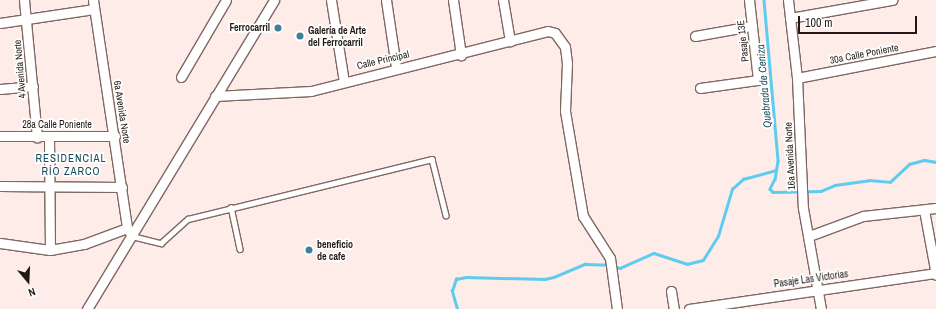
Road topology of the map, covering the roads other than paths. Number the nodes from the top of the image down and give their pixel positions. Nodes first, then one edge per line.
1 (24, 0) edge
2 (226, 0) edge
3 (274, 0) edge
4 (331, 0) edge
5 (386, 0) edge
6 (453, 0) edge
7 (503, 0) edge
8 (749, 0) edge
9 (788, 0) edge
10 (892, 0) edge
11 (94, 5) edge
12 (790, 18) junction
13 (27, 19) junction
14 (0, 23) edge
15 (752, 26) junction
16 (695, 36) dead end
17 (510, 41) junction
18 (936, 51) edge
19 (460, 55) junction
20 (396, 67) junction
21 (181, 77) dead end
22 (797, 78) junction
23 (344, 82) junction
24 (33, 86) junction
25 (700, 88) dead end
26 (0, 89) edge
27 (215, 96) junction
28 (0, 136) edge
29 (115, 136) junction
30 (37, 137) junction
31 (49, 137) junction
32 (0, 186) edge
33 (49, 186) junction
34 (122, 187) junction
35 (231, 207) junction
36 (936, 208) edge
37 (924, 210) junction
38 (446, 215) dead end
39 (130, 232) junction
40 (810, 236) junction
41 (0, 243) edge
42 (240, 249) dead end
43 (50, 250) junction
44 (936, 274) edge
45 (817, 289) junction
46 (671, 291) dead end
47 (87, 309) edge
48 (617, 309) edge
49 (674, 309) edge
50 (689, 309) edge
51 (821, 309) edge

1 - 13 street, 4 Avenida Norte
2 - 21 street
3 - 27 street
4 - 23 street
5 - 20 street
6 - 19 street
7 - 17 street
8 - 15 street, Pasaje 13E
9 - 12 street, 16a Avenida Norte
10 - 12 street
11 - 13 street
11 - 29 street, 6a Avenida Norte
12 - 22 street, 16a Avenida Norte
13 - 14 street
13 - 24 street, 4 Avenida Norte
15 - 16 street
15 - 25 street, Pasaje 13E
17 - 19 street, Calle Principal
17 - 48 street, Calle Principal
18 - 22 street, 30a Calle Poniente
19 - 20 street, Calle Principal
20 - 23 street, Calle Principal
22 - 40 street, 16a Avenida Norte
23 - 27 street, Calle Principal
24 - 26 street
24 - 30 street, 4 Avenida Norte
27 - 39 street
28 - 30 street, 28a Calle Poniente
29 - 31 street, 28a Calle Poniente
29 - 34 street, 6a Avenida Norte
30 - 31 street, 28a Calle Poniente
31 - 33 street
32 - 33 street
33 - 34 street
33 - 43 street
34 - 39 street, 6a Avenida Norte
35 - 38 lane
35 - 39 lane
35 - 42 lane
36 - 37 street
37 - 40 street
37 - 44 street
39 - 43 street
39 - 47 street
40 - 45 street, 16a Avenida Norte
41 - 43 street
44 - 45 street, Pasaje Las Victorias
45 - 50 street, Pasaje Las Victorias
45 - 51 street, 16a Avenida Norte
46 - 49 street

